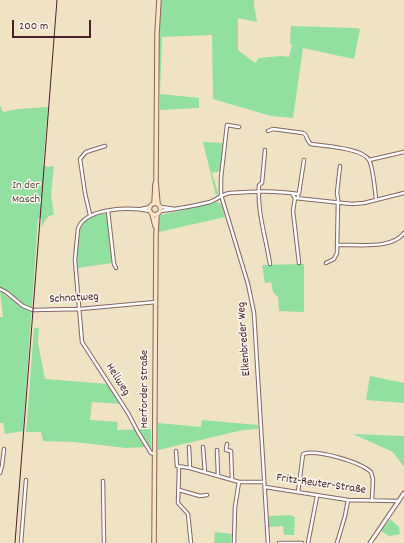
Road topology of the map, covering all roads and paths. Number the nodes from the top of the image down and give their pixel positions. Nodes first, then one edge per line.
1 (159, 0) edge
2 (239, 127) dead end
3 (268, 131) dead end
4 (105, 146) dead end
5 (264, 150) dead end
6 (404, 152) edge
7 (304, 160) dead end
8 (369, 160) junction
9 (340, 166) dead end
10 (258, 191) junction
11 (404, 193) edge
12 (221, 196) junction
13 (295, 197) junction
14 (376, 199) junction
15 (338, 203) junction
16 (158, 206) junction
17 (108, 211) junction
18 (152, 212) junction
19 (90, 215) junction
20 (404, 233) edge
21 (337, 244) junction
22 (299, 263) dead end
23 (326, 263) dead end
24 (270, 264) dead end
25 (116, 268) dead end
26 (0, 289) edge
27 (156, 302) junction
28 (80, 309) junction
29 (227, 444) dead end
30 (189, 447) dead end
31 (203, 447) dead end
32 (4, 449) dead end
33 (217, 450) dead end
34 (176, 451) dead end
35 (155, 454) junction
36 (179, 467) junction
37 (190, 468) junction
38 (0, 472) edge
39 (204, 472) junction
40 (218, 476) junction
41 (26, 480) dead end
42 (232, 480) junction
43 (103, 482) dead end
44 (239, 482) junction
45 (264, 482) junction
46 (264, 487) junction
47 (179, 490) junction
48 (298, 492) junction
49 (404, 493) edge
50 (207, 495) dead end
51 (317, 496) junction
52 (348, 500) junction
53 (372, 501) junction
54 (399, 501) junction
55 (20, 543) edge
56 (104, 543) edge
57 (154, 543) edge
58 (191, 543) edge
59 (234, 543) edge
60 (268, 543) edge
61 (279, 543) edge
62 (302, 543) edge
63 (308, 543) edge
64 (337, 543) edge
65 (370, 543) edge

1 - 16 main road
2 - 12 street, Elkenbreder Weg
3 - 8 street
4 - 19 street
5 - 10 street
6 - 8 street
7 - 13 street
8 - 14 street
9 - 15 street
10 - 12 street
10 - 13 street
10 - 24 street
11 - 14 street
12 - 16 street
12 - 45 street, Elkenbreder Weg
13 - 15 street
13 - 22 street
14 - 15 street
15 - 21 street
16 - 18 main road
16 - 18 main road
17 - 18 street
17 - 19 street
17 - 25 street
18 - 27 main road, Herforder Straße
19 - 28 street, Hellweg
20 - 21 street
21 - 23 street
26 - 28 street, Schnatweg
27 - 28 street, Schnatweg
27 - 35 main road, Herforder Straße
28 - 35 street, Hellweg
29 - 42 street
30 - 37 street
31 - 39 street
32 - 38 street
33 - 40 street
34 - 36 street
35 - 57 main road, Herforder Straße
36 - 37 street
36 - 47 street
37 - 39 street
39 - 40 street
40 - 42 street
41 - 55 street
42 - 44 street
43 - 56 street
44 - 45 street
44 - 59 street
45 - 46 street, Elkenbreder Weg
46 - 48 street, Fritz-Reuter-Straße
46 - 60 street, Elkenbreder Weg
47 - 50 street
47 - 58 street
48 - 51 street, Fritz-Reuter-Straße
48 - 53 street
49 - 54 street
51 - 52 street, Fritz-Reuter-Straße
51 - 63 street
52 - 53 street, Fritz-Reuter-Straße
52 - 64 street
53 - 54 street, Fritz-Reuter-Straße
54 - 65 street
61 - 62 street

